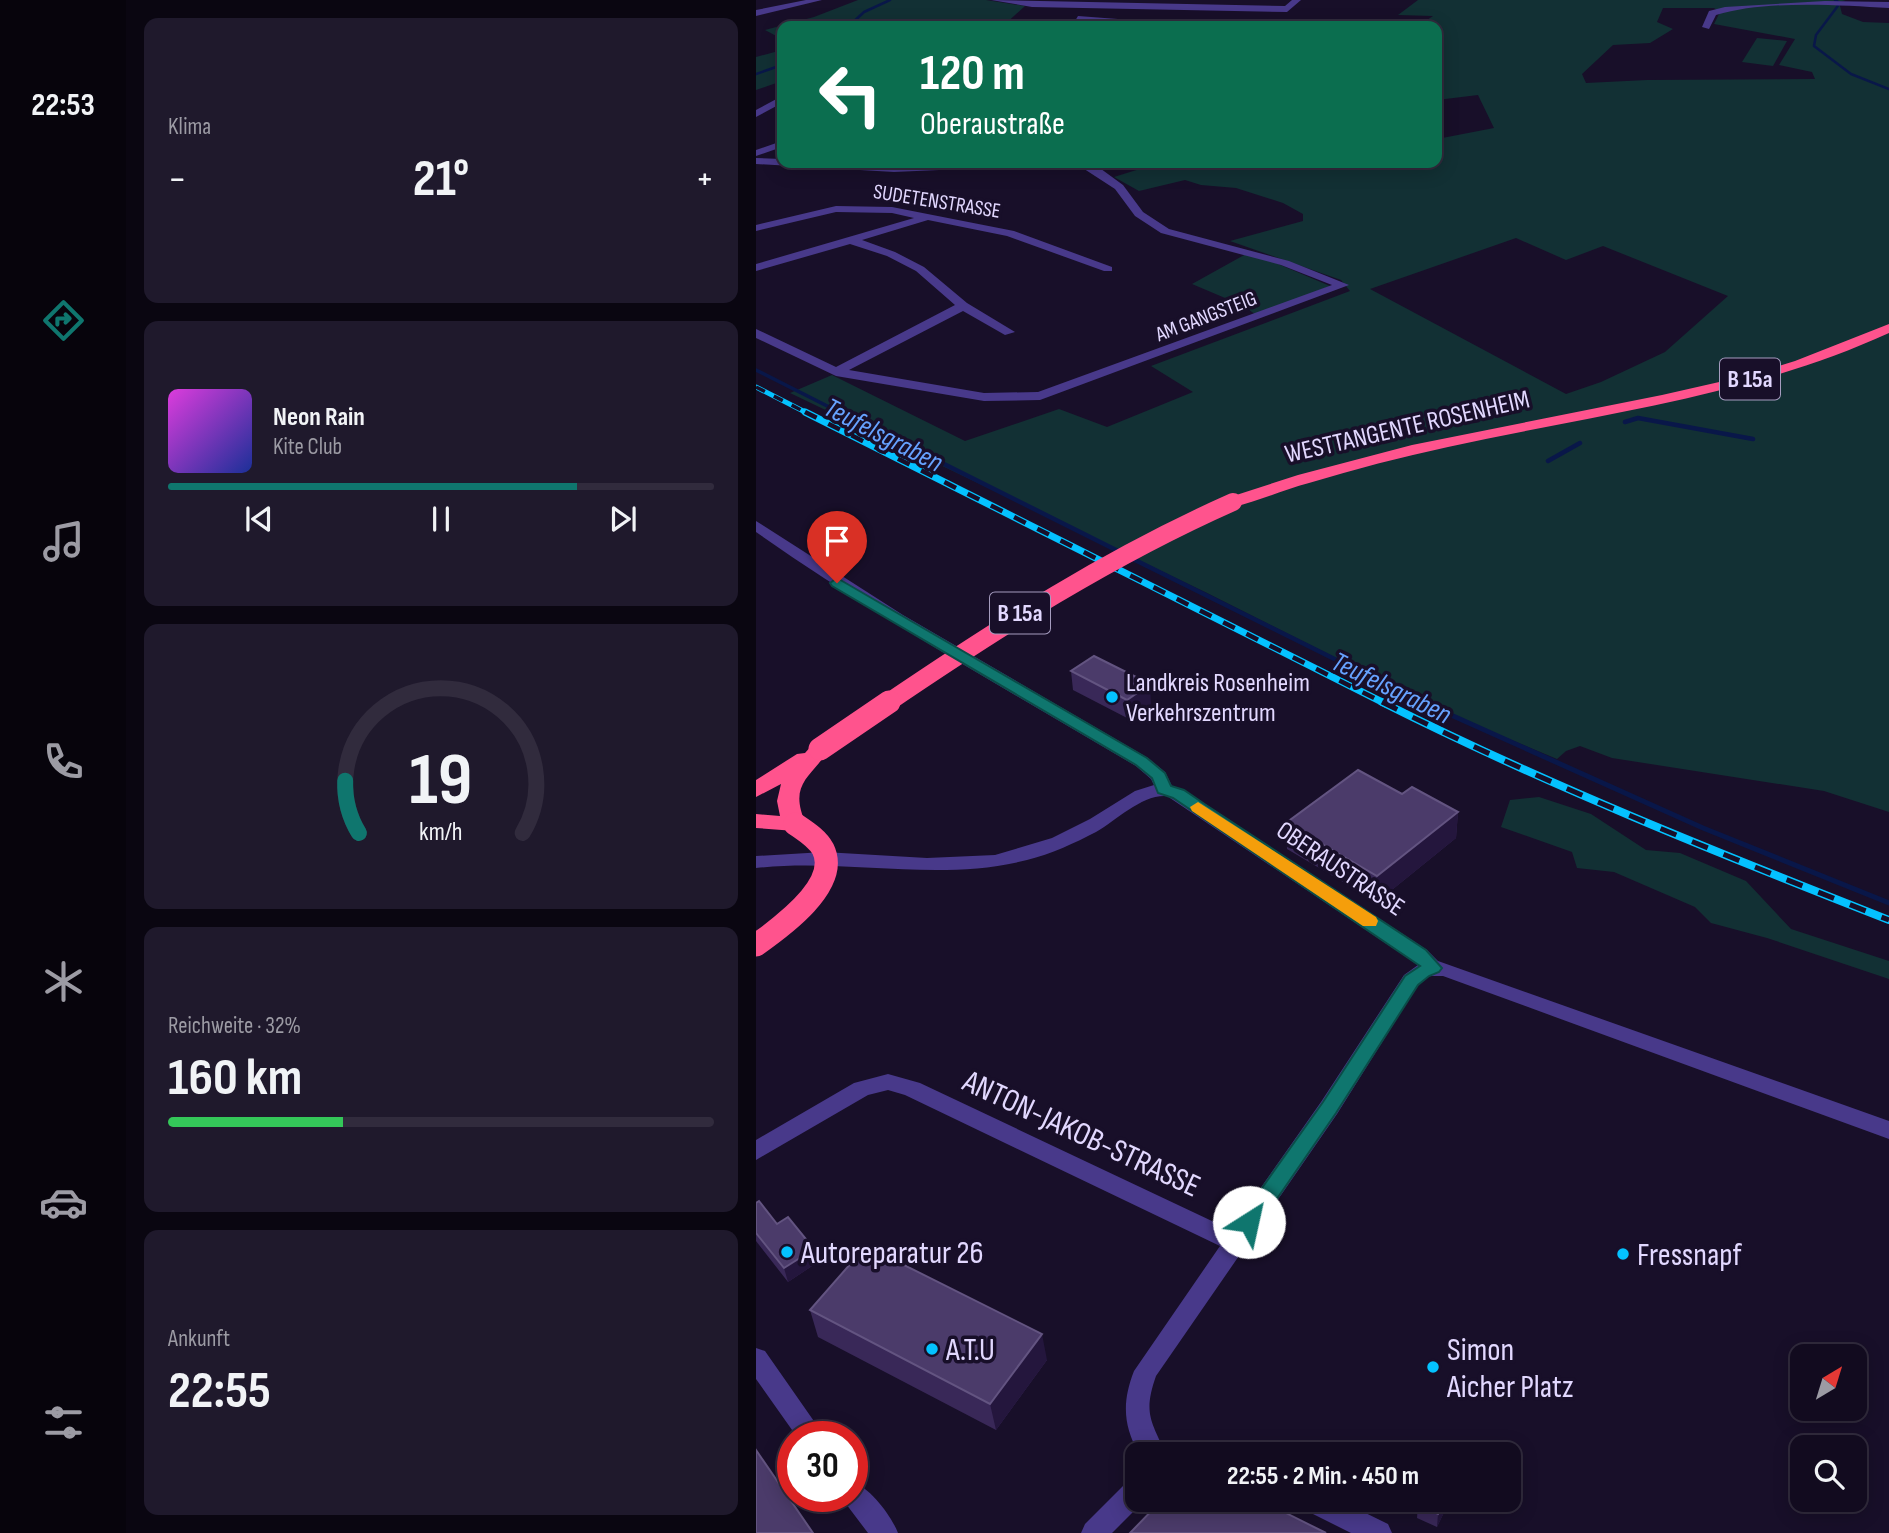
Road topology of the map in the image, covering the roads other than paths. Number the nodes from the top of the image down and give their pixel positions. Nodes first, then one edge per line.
1 (818, 0) edge
2 (995, 0) edge
3 (1297, 0) edge
4 (1107, 5) junction
5 (1889, 5) edge
6 (756, 13) edge
7 (1079, 19) junction
8 (1075, 21) edge
9 (1105, 21) edge
10 (1706, 27) dead end
11 (777, 102) edge
12 (756, 114) edge
13 (777, 146) edge
14 (756, 153) edge
15 (756, 161) edge
16 (777, 163) edge
17 (863, 168) edge
18 (912, 168) edge
19 (1093, 168) edge
20 (928, 216) junction
21 (756, 228) edge
22 (851, 240) junction
23 (756, 268) edge
24 (1108, 269) dead end
25 (963, 306) junction
26 (1889, 328) edge
27 (1009, 332) dead end
28 (756, 333) edge
29 (836, 372) junction
30 (756, 525) edge
31 (820, 749) junction
32 (756, 775) edge
33 (1164, 789) junction
34 (756, 790) edge
35 (756, 821) edge
36 (795, 824) junction
37 (756, 862) edge
38 (756, 945) edge
39 (1433, 968) junction
40 (1889, 1129) edge
41 (756, 1151) edge
42 (1235, 1242) junction
43 (756, 1359) edge
44 (801, 1421) edge
45 (1145, 1442) edge
46 (1125, 1502) edge
47 (868, 1512) edge
48 (1336, 1512) edge
49 (885, 1533) edge
50 (1094, 1533) edge
51 (1379, 1533) edge

1 - 6 street
2 - 4 street
3 - 4 street
4 - 7 street
5 - 10 street
7 - 8 street
7 - 9 street
11 - 12 street
13 - 14 street
15 - 16 street
17 - 18 street
19 - 29 street, AM GANGSTEIG
20 - 21 street, SUDETENSTRASSE
20 - 22 street
20 - 24 street, SUDETENSTRASSE
22 - 23 street
22 - 25 street
25 - 27 street
25 - 29 street
26 - 31 highway, WESTTANGENTE ROSENHEIM / B 15a, bridge
28 - 29 street
30 - 33 street
31 - 32 highway
31 - 34 highway, WESTTANGENTE ROSENHEIM / B 15a
31 - 36 highway
33 - 37 street
33 - 39 street, OBERAUSTRASSE
35 - 36 highway
36 - 38 highway, bridge
39 - 40 street, OBERAUSTRASSE
39 - 42 street
41 - 42 street, ANTON-JAKOB-STRASSE
42 - 45 street
43 - 44 street
46 - 50 street
47 - 49 street
48 - 51 street

